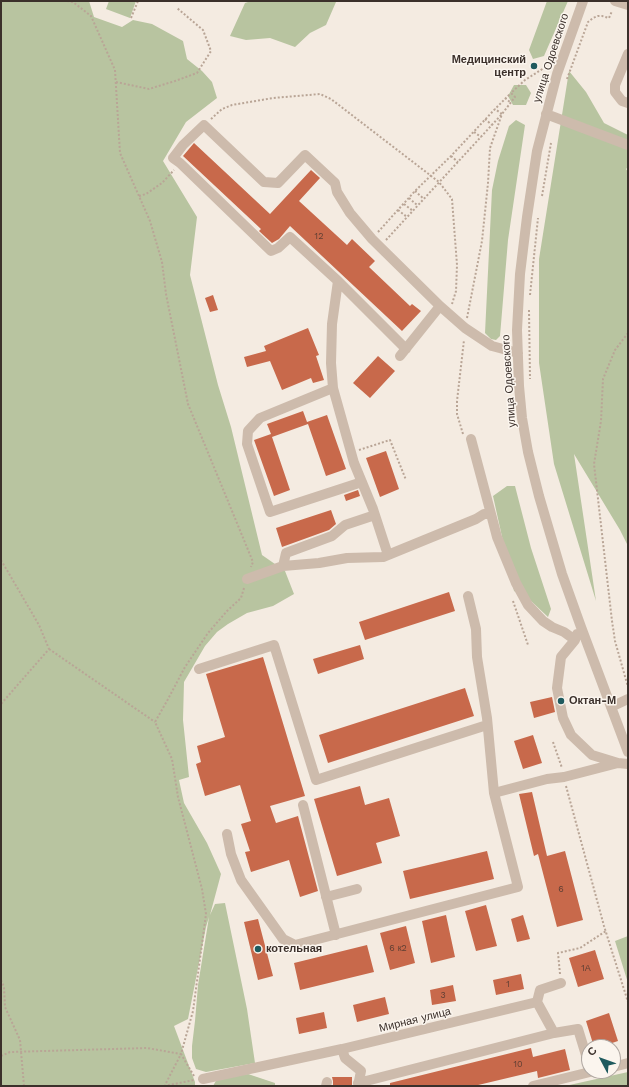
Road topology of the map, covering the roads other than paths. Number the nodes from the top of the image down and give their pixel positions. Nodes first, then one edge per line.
1 (583, 1) edge
2 (614, 4) edge
3 (628, 5) edge
4 (628, 54) edge
5 (628, 103) edge
6 (546, 114) junction
7 (628, 145) edge
8 (338, 281) junction
9 (440, 306) junction
10 (518, 353) junction
11 (332, 388) junction
12 (467, 438) road end
13 (362, 482) junction
14 (490, 514) junction
15 (375, 515) junction
16 (388, 555) junction
17 (283, 566) junction
18 (247, 579) road end
19 (468, 596) dead end
20 (581, 627) junction
21 (575, 640) junction
22 (199, 669) dead end
23 (628, 699) edge
24 (611, 706) junction
25 (487, 725) junction
26 (628, 752) edge
27 (623, 763) edge
28 (494, 793) junction
29 (303, 805) dead end
30 (227, 834) dead end
31 (357, 889) dead end
32 (326, 897) junction
33 (336, 934) junction
34 (561, 983) road end
35 (537, 1002) junction
36 (554, 1033) junction
37 (581, 1039) edge
38 (342, 1049) junction
39 (581, 1073) edge
40 (203, 1079) road end
41 (358, 1084) edge
42 (533, 1086) edge

1 - 6 street, улица Одоевского
2 - 3 street
4 - 5 street
6 - 7 street
6 - 10 street, улица Одоевского
8 - 9 street
8 - 9 street
8 - 11 street
9 - 10 street
10 - 20 street, улица Одоевского
11 - 13 street
11 - 13 street
12 - 14 street
13 - 15 street
14 - 16 street
14 - 21 street
15 - 16 street
15 - 17 street
16 - 17 street
17 - 18 street
19 - 25 street
20 - 21 street
20 - 24 street, улица Одоевского
21 - 27 street
22 - 25 street
23 - 24 street
24 - 26 street, улица Одоевского
25 - 28 street
27 - 28 street
28 - 33 street
29 - 32 street
30 - 33 street
31 - 32 street
32 - 33 street
34 - 35 street
35 - 36 street
35 - 38 street, Мирная улица
36 - 37 street
36 - 41 street
38 - 40 street, Мирная улица
38 - 41 street
39 - 42 street

